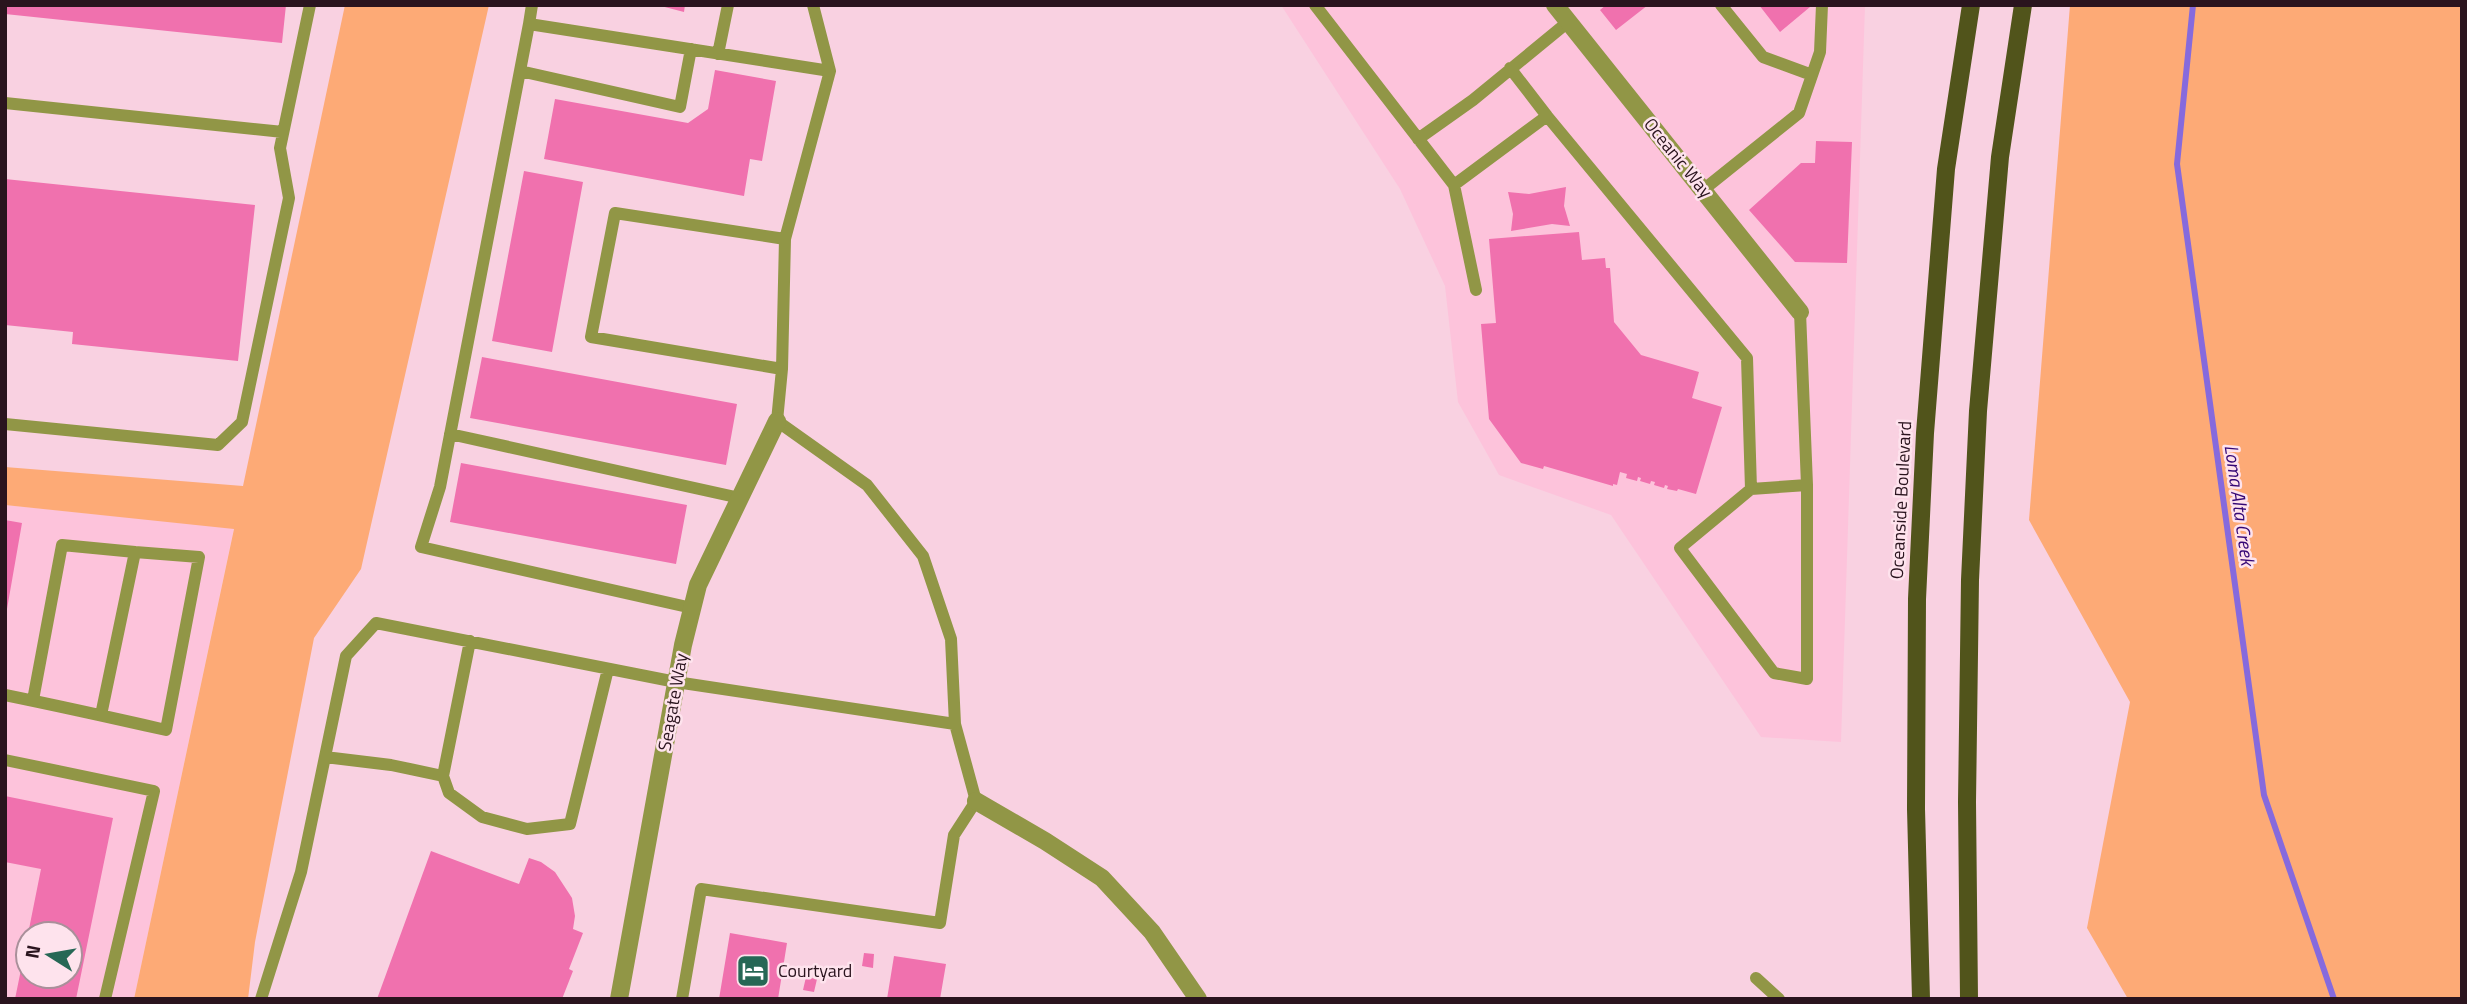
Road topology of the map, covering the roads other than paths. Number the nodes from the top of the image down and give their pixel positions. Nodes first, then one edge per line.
1 (310, 5) edge
2 (532, 5) edge
3 (728, 5) edge
4 (813, 5) edge
5 (1315, 5) edge
6 (1555, 5) edge
7 (1721, 5) edge
8 (1822, 5) edge
9 (1971, 5) edge
10 (2023, 5) edge
11 (1568, 22) junction
12 (528, 24) junction
13 (691, 49) junction
14 (718, 54) junction
15 (1510, 68) junction
16 (520, 71) junction
17 (830, 71) junction
18 (1812, 75) junction
19 (5, 103) edge
20 (1547, 116) junction
21 (283, 132) junction
22 (1418, 139) junction
23 (1454, 185) junction
24 (1703, 190) junction
25 (785, 239) junction
26 (1475, 290) dead end
27 (1800, 312) joint
28 (782, 369) junction
29 (777, 421) junction
30 (5, 424) edge
31 (450, 434) junction
32 (1807, 485) junction
33 (1751, 489) junction
34 (740, 498) junction
35 (135, 552) junction
36 (692, 608) junction
37 (470, 641) junction
38 (608, 669) junction
39 (676, 682) junction
40 (5, 695) edge
41 (33, 700) junction
42 (101, 715) junction
43 (955, 724) junction
44 (325, 757) junction
45 (5, 760) edge
46 (443, 776) junction
47 (976, 801) junction
48 (1756, 978) dead end
49 (105, 999) edge
50 (261, 999) edge
51 (619, 999) edge
52 (682, 999) edge
53 (1198, 999) edge
54 (1779, 999) edge
55 (1921, 999) edge
56 (1969, 999) edge

1 - 21 lane
2 - 12 lane
3 - 14 lane
4 - 17 lane
5 - 22 lane
6 - 11 street, Oceanic Way
7 - 18 lane
8 - 18 lane
9 - 55 main road, Oceanside Boulevard
10 - 56 main road
11 - 15 lane
11 - 24 street, Oceanic Way
12 - 13 lane
12 - 16 lane
13 - 14 lane
13 - 16 lane
14 - 17 lane
15 - 20 lane
15 - 22 lane
16 - 31 lane
17 - 25 lane
18 - 24 lane
19 - 21 lane
20 - 23 lane
20 - 33 lane
21 - 30 lane
22 - 23 lane
23 - 26 lane
24 - 27 street, Oceanic Way
25 - 28 lane
25 - 28 lane
27 - 32 lane
28 - 29 lane
29 - 34 street, Seagate Way
29 - 43 lane
31 - 34 lane
31 - 36 lane
32 - 33 lane
32 - 33 lane
34 - 36 street, Seagate Way
35 - 41 lane
35 - 42 lane
35 - 42 lane
36 - 39 street, Seagate Way
37 - 38 lane
37 - 44 lane
37 - 46 lane
38 - 39 lane
38 - 46 lane
39 - 43 lane
39 - 51 street, Seagate Way
40 - 41 lane
41 - 42 lane
43 - 47 lane
44 - 46 lane
44 - 50 lane
45 - 49 lane
47 - 52 lane
47 - 53 street
48 - 54 lane

